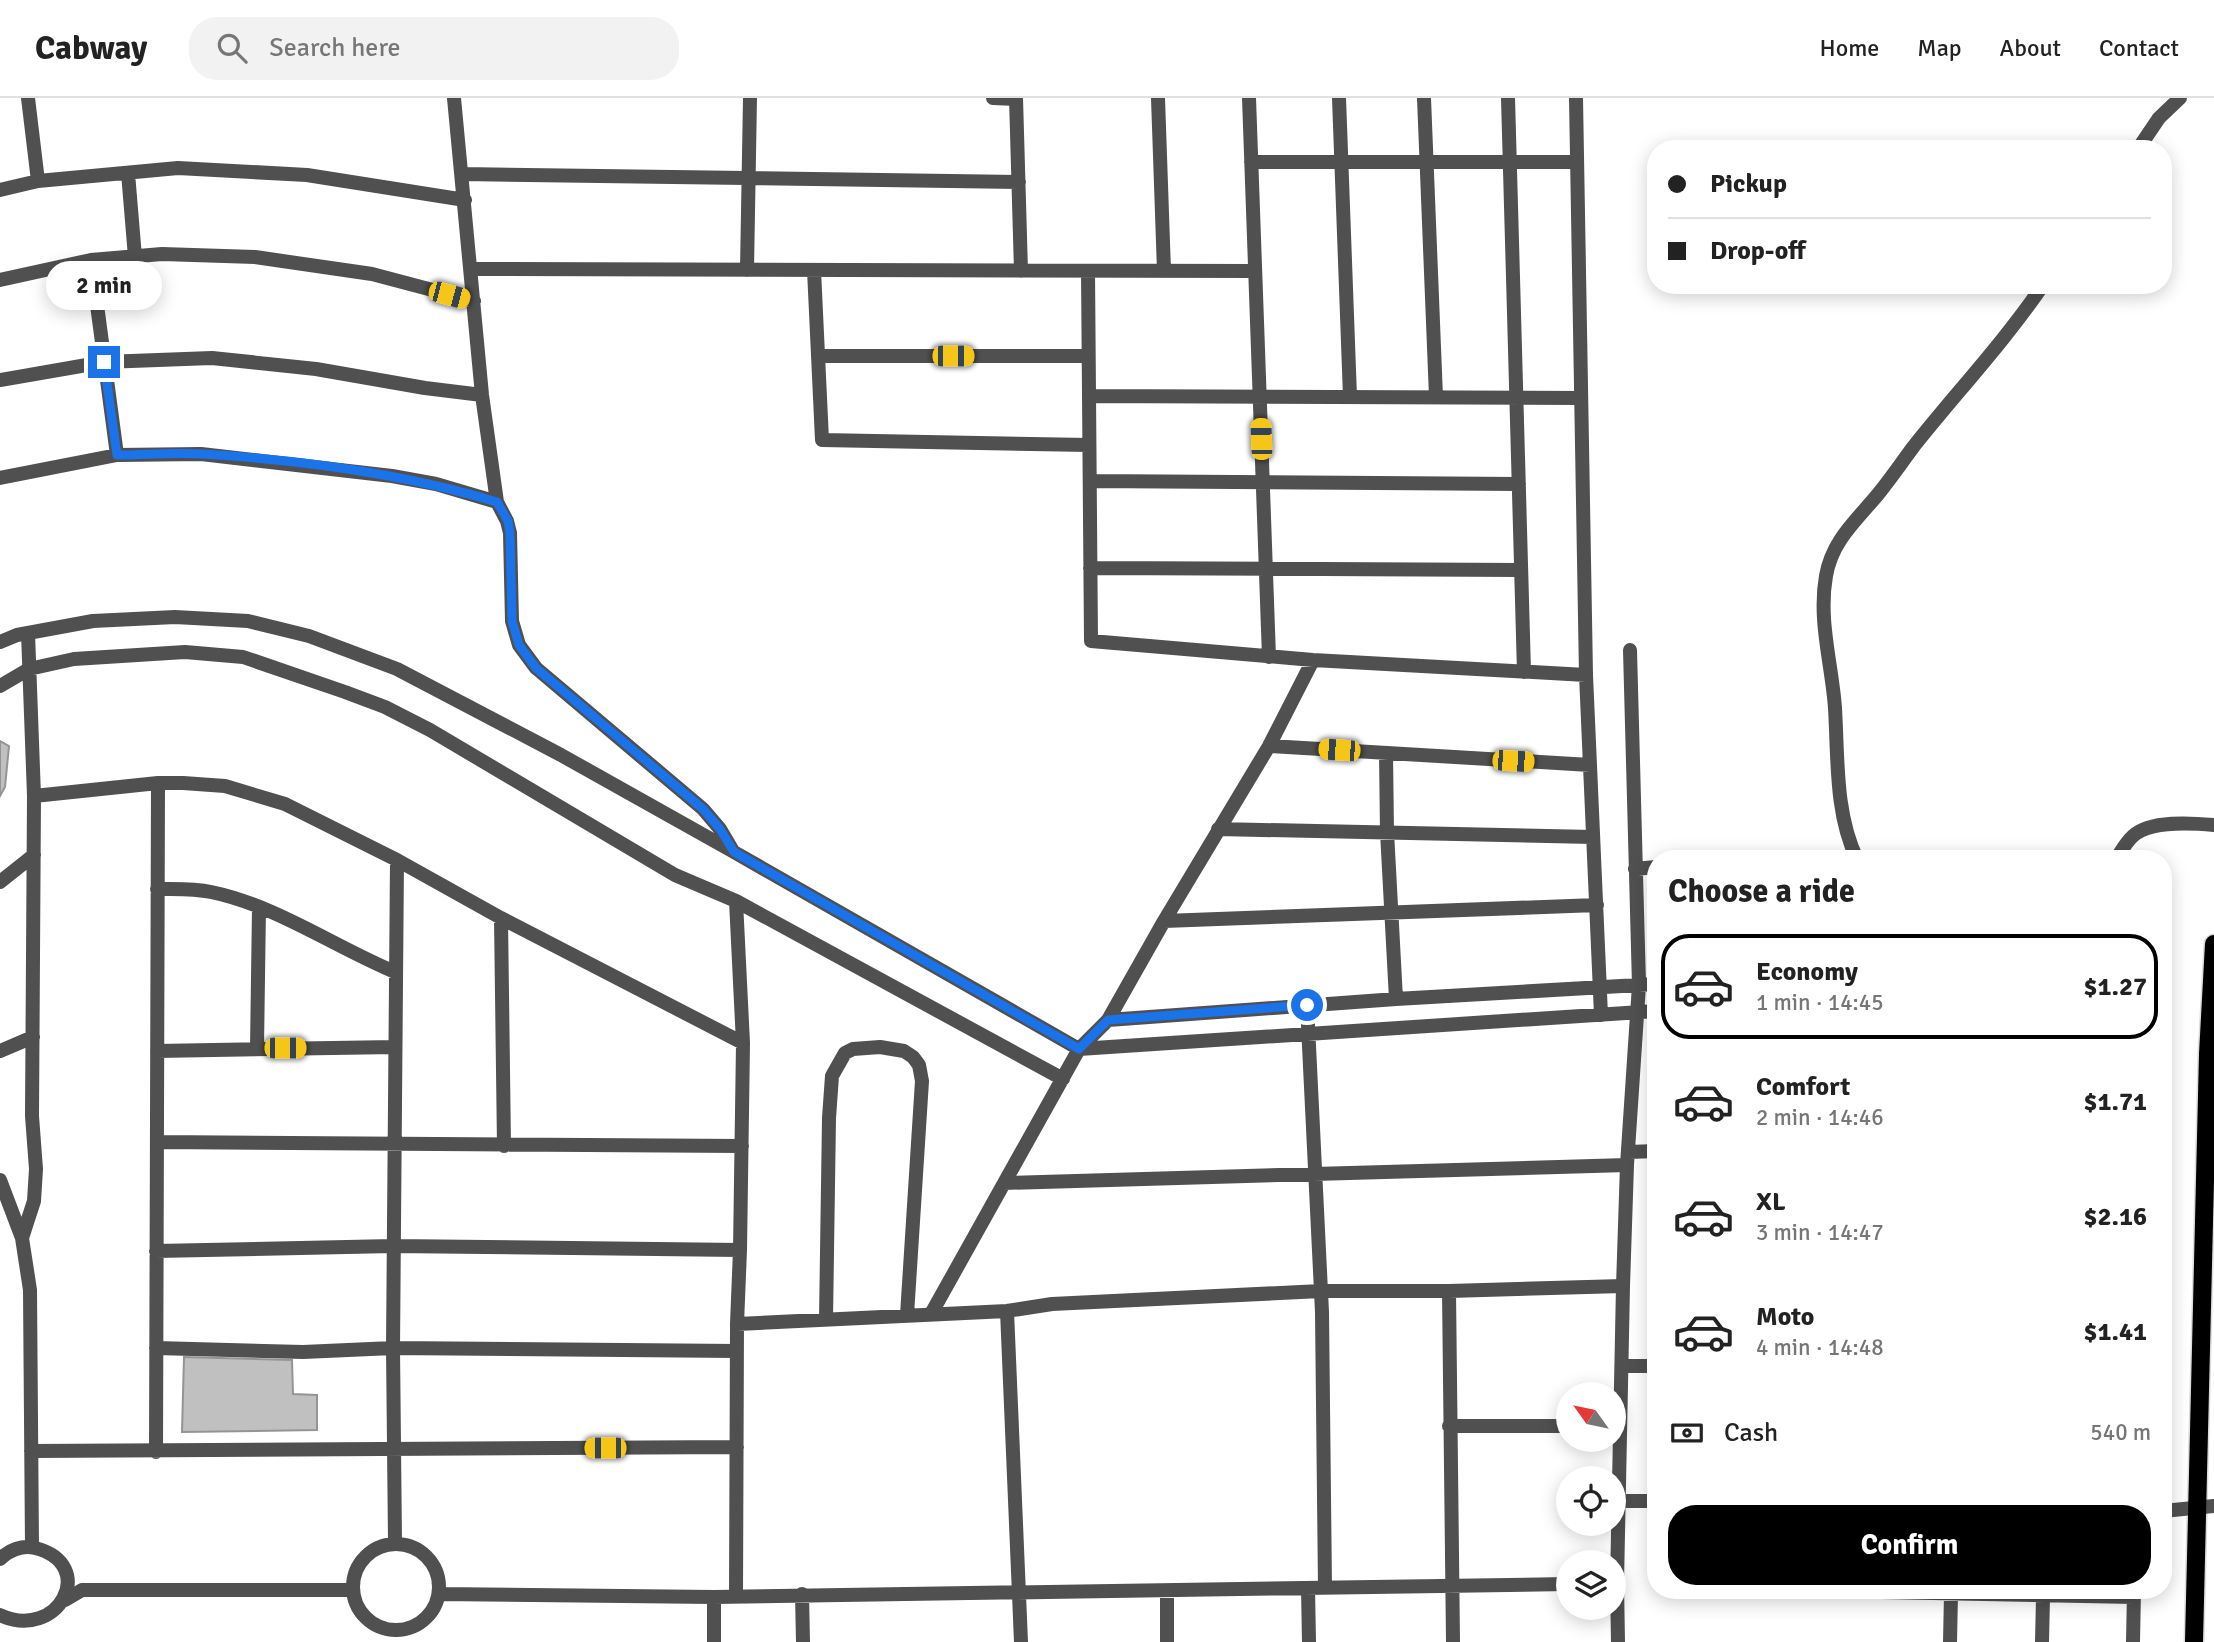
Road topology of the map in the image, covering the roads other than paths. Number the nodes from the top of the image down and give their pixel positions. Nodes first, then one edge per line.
1 (28, 98) edge
2 (454, 98) edge
3 (750, 98) edge
4 (993, 98) edge
5 (1016, 98) edge
6 (1158, 98) edge
7 (1249, 98) edge
8 (1339, 98) edge
9 (1424, 98) edge
10 (1508, 98) edge
11 (1576, 98) edge
12 (2180, 98) edge
13 (2144, 140) edge
14 (1251, 162) junction
15 (1341, 162) junction
16 (1427, 162) junction
17 (1510, 162) junction
18 (1577, 162) junction
19 (128, 173) junction
20 (462, 174) junction
21 (749, 178) junction
22 (38, 181) junction
23 (1018, 182) junction
24 (0, 190) edge
25 (464, 200) junction
26 (135, 257) junction
27 (91, 260) junction
28 (471, 269) junction
29 (747, 270) junction
30 (814, 270) junction
31 (1021, 271) junction
32 (1088, 271) junction
33 (1164, 271) junction
34 (1255, 271) junction
35 (0, 280) edge
36 (2037, 294) edge
37 (474, 301) junction
38 (818, 356) junction
39 (1088, 356) junction
40 (104, 362) junction
41 (0, 380) edge
42 (482, 395) junction
43 (1089, 396) junction
44 (1259, 396) junction
45 (1350, 397) junction
46 (1436, 397) junction
47 (1516, 398) junction
48 (1581, 398) junction
49 (1089, 445) junction
50 (117, 455) junction
51 (0, 478) edge
52 (1090, 481) junction
53 (1262, 483) junction
54 (1519, 484) junction
55 (497, 502) junction
56 (1090, 568) junction
57 (1265, 569) junction
58 (1521, 570) junction
59 (28, 633) junction
60 (0, 642) edge
61 (1630, 650) dead end
62 (1269, 657) junction
63 (1313, 660) junction
64 (29, 669) junction
65 (1524, 672) junction
66 (1586, 675) junction
67 (0, 686) edge
68 (1269, 746) junction
69 (1386, 753) junction
70 (1590, 765) junction
71 (158, 783) junction
72 (34, 796) junction
73 (2214, 825) edge
74 (1218, 829) junction
75 (1387, 832) junction
76 (1593, 837) junction
77 (1854, 850) edge
78 (2123, 850) edge
79 (734, 852) junction
80 (34, 855) junction
81 (397, 860) junction
82 (1647, 868) edge
83 (1635, 869) junction
84 (0, 882) edge
85 (157, 889) junction
86 (736, 901) junction
87 (1597, 905) junction
88 (259, 907) junction
89 (1392, 914) junction
90 (501, 918) junction
91 (1164, 921) junction
92 (2214, 944) edge
93 (395, 972) junction
94 (1639, 985) junction
95 (1647, 985) edge
96 (1600, 988) junction
97 (1396, 999) junction
98 (1307, 1005) junction
99 (1639, 1012) junction
100 (1647, 1012) edge
101 (1601, 1015) junction
102 (1108, 1020) junction
103 (1310, 1033) junction
104 (33, 1037) junction
105 (743, 1044) junction
106 (395, 1047) junction
107 (257, 1048) junction
108 (1079, 1049) junction
109 (0, 1051) edge
110 (157, 1051) junction
111 (1063, 1079) junction
112 (157, 1142) junction
113 (394, 1144) junction
114 (504, 1146) junction
115 (741, 1146) junction
116 (1647, 1154) edge
117 (1628, 1159) junction
118 (1314, 1173) junction
119 (0, 1180) edge
120 (1004, 1183) junction
121 (22, 1238) junction
122 (393, 1246) junction
123 (740, 1250) junction
124 (156, 1251) junction
125 (1623, 1286) junction
126 (1321, 1291) junction
127 (1449, 1291) junction
128 (1007, 1311) junction
129 (931, 1314) junction
130 (907, 1315) junction
131 (826, 1320) junction
132 (737, 1324) junction
133 (156, 1348) junction
134 (393, 1348) junction
135 (737, 1350) junction
136 (1622, 1366) junction
137 (1647, 1366) edge
138 (1620, 1382) edge
139 (1449, 1426) junction
140 (1556, 1426) edge
141 (737, 1447) junction
142 (394, 1449) junction
143 (31, 1451) junction
144 (156, 1452) junction
145 (1626, 1501) edge
146 (1647, 1501) edge
147 (2206, 1506) edge
148 (2172, 1510) edge
149 (395, 1542) junction
150 (32, 1547) junction
151 (0, 1559) edge
152 (66, 1576) junction
153 (1556, 1584) edge
154 (1452, 1587) junction
155 (1308, 1588) junction
156 (1325, 1588) junction
157 (82, 1590) junction
158 (352, 1590) junction
159 (1167, 1591) junction
160 (1020, 1593) junction
161 (439, 1594) junction
162 (803, 1594) junction
163 (736, 1595) junction
164 (714, 1597) junction
165 (1951, 1599) edge
166 (2043, 1599) edge
167 (2134, 1599) edge
168 (65, 1600) junction
169 (0, 1615) edge
170 (1617, 1620) edge
171 (396, 1636) edge
172 (714, 1642) edge
173 (803, 1642) edge
174 (1021, 1642) edge
175 (1167, 1642) edge
176 (1309, 1642) edge
177 (1453, 1642) edge
178 (1618, 1642) edge
179 (1950, 1642) edge
180 (2042, 1642) edge
181 (2133, 1642) edge
182 (2194, 1642) edge

1 - 22 street
2 - 20 street
3 - 21 street
4 - 5 street
5 - 23 street
6 - 33 street
7 - 14 street
8 - 15 street
9 - 16 street
10 - 17 street
11 - 18 street
12 - 13 street
14 - 15 street
14 - 34 street
15 - 16 street
15 - 45 street
16 - 17 street
16 - 46 street
17 - 18 street
17 - 47 street
18 - 48 street
19 - 22 street
19 - 25 street
19 - 26 street
20 - 21 street
20 - 25 street
21 - 23 street
21 - 29 street
22 - 24 street
23 - 31 street
25 - 28 street
26 - 27 street
26 - 37 street
27 - 35 street
27 - 40 street
28 - 29 street
28 - 37 street
29 - 30 street
30 - 31 street
30 - 38 street
31 - 32 street
32 - 33 street
32 - 39 street
33 - 34 street
34 - 44 street
36 - 77 street
37 - 42 street
38 - 39 street
38 - 49 street
39 - 43 street
40 - 41 street
40 - 42 street
40 - 50 street
42 - 55 street
43 - 44 street
43 - 49 street
44 - 45 street
44 - 53 street
45 - 46 street
46 - 47 street
47 - 48 street
47 - 54 street
48 - 66 street
49 - 52 street
50 - 51 street
50 - 55 street
52 - 53 street
52 - 56 street
53 - 54 street
53 - 57 street
54 - 58 street
55 - 79 street
56 - 57 street
56 - 62 street
57 - 58 street
57 - 62 street
58 - 65 street
59 - 60 street
59 - 64 street
59 - 79 street
61 - 83 street
62 - 63 street
63 - 65 street
63 - 68 street
64 - 67 street
64 - 72 street
64 - 86 street
65 - 66 street
66 - 70 street
68 - 69 street
68 - 74 street
69 - 70 street
69 - 75 street
70 - 76 street
71 - 72 street
71 - 81 street
71 - 85 street
72 - 80 street
73 - 78 street
74 - 75 street
74 - 91 street
75 - 76 street
75 - 89 street
76 - 87 street
79 - 108 street
80 - 84 street
80 - 104 street
81 - 90 street
81 - 93 street
82 - 83 street
83 - 94 street
85 - 88 street
85 - 110 street
86 - 105 street
86 - 111 street
87 - 89 street
87 - 96 street
88 - 93 street
88 - 107 street
89 - 91 street
89 - 97 street
90 - 105 street
90 - 114 street
91 - 102 street
92 - 147 main road
93 - 106 street
94 - 95 street
94 - 96 street
94 - 99 street
96 - 97 street
96 - 101 street
97 - 98 street
98 - 102 street
98 - 103 street
99 - 100 street
99 - 101 street
99 - 117 street
101 - 103 street
102 - 108 street
103 - 108 street
103 - 118 street
104 - 109 street
104 - 121 street
105 - 115 street
106 - 107 street
106 - 113 street
107 - 110 street
108 - 111 street
110 - 112 street
111 - 120 street
112 - 113 street
112 - 124 street
113 - 114 street
113 - 122 street
114 - 115 street
115 - 123 street
116 - 117 street
117 - 118 street
117 - 125 street
118 - 120 street
118 - 126 street
119 - 121 street
120 - 129 street
121 - 143 street
122 - 123 street
122 - 124 street
122 - 134 street
123 - 132 street
124 - 133 street
125 - 127 street
125 - 136 street
126 - 127 street
126 - 128 street
126 - 156 street
127 - 139 street
128 - 129 street
128 - 160 street
129 - 130 street
130 - 131 street
130 - 131 street
131 - 132 street
132 - 135 street
133 - 134 street
133 - 144 street
134 - 135 street
134 - 142 street
135 - 141 street
136 - 137 street
136 - 138 street
139 - 140 street
139 - 154 street
141 - 142 street
141 - 163 street
142 - 144 street
142 - 149 street
143 - 144 street
143 - 150 street
145 - 146 street
147 - 148 street
147 - 182 main road
149 - 158 street
149 - 161 street
150 - 151 street
150 - 152 street
152 - 157 street
152 - 168 street
153 - 154 street
154 - 156 street
154 - 177 street
155 - 156 street
155 - 159 street
155 - 176 street
157 - 158 street
157 - 168 street
158 - 171 street
159 - 160 street
159 - 175 street
160 - 162 street
160 - 174 street
161 - 164 street
161 - 171 street
162 - 163 street
162 - 173 street
163 - 164 street
164 - 172 street
165 - 179 street
166 - 180 street
167 - 181 street
168 - 169 street
170 - 178 street

